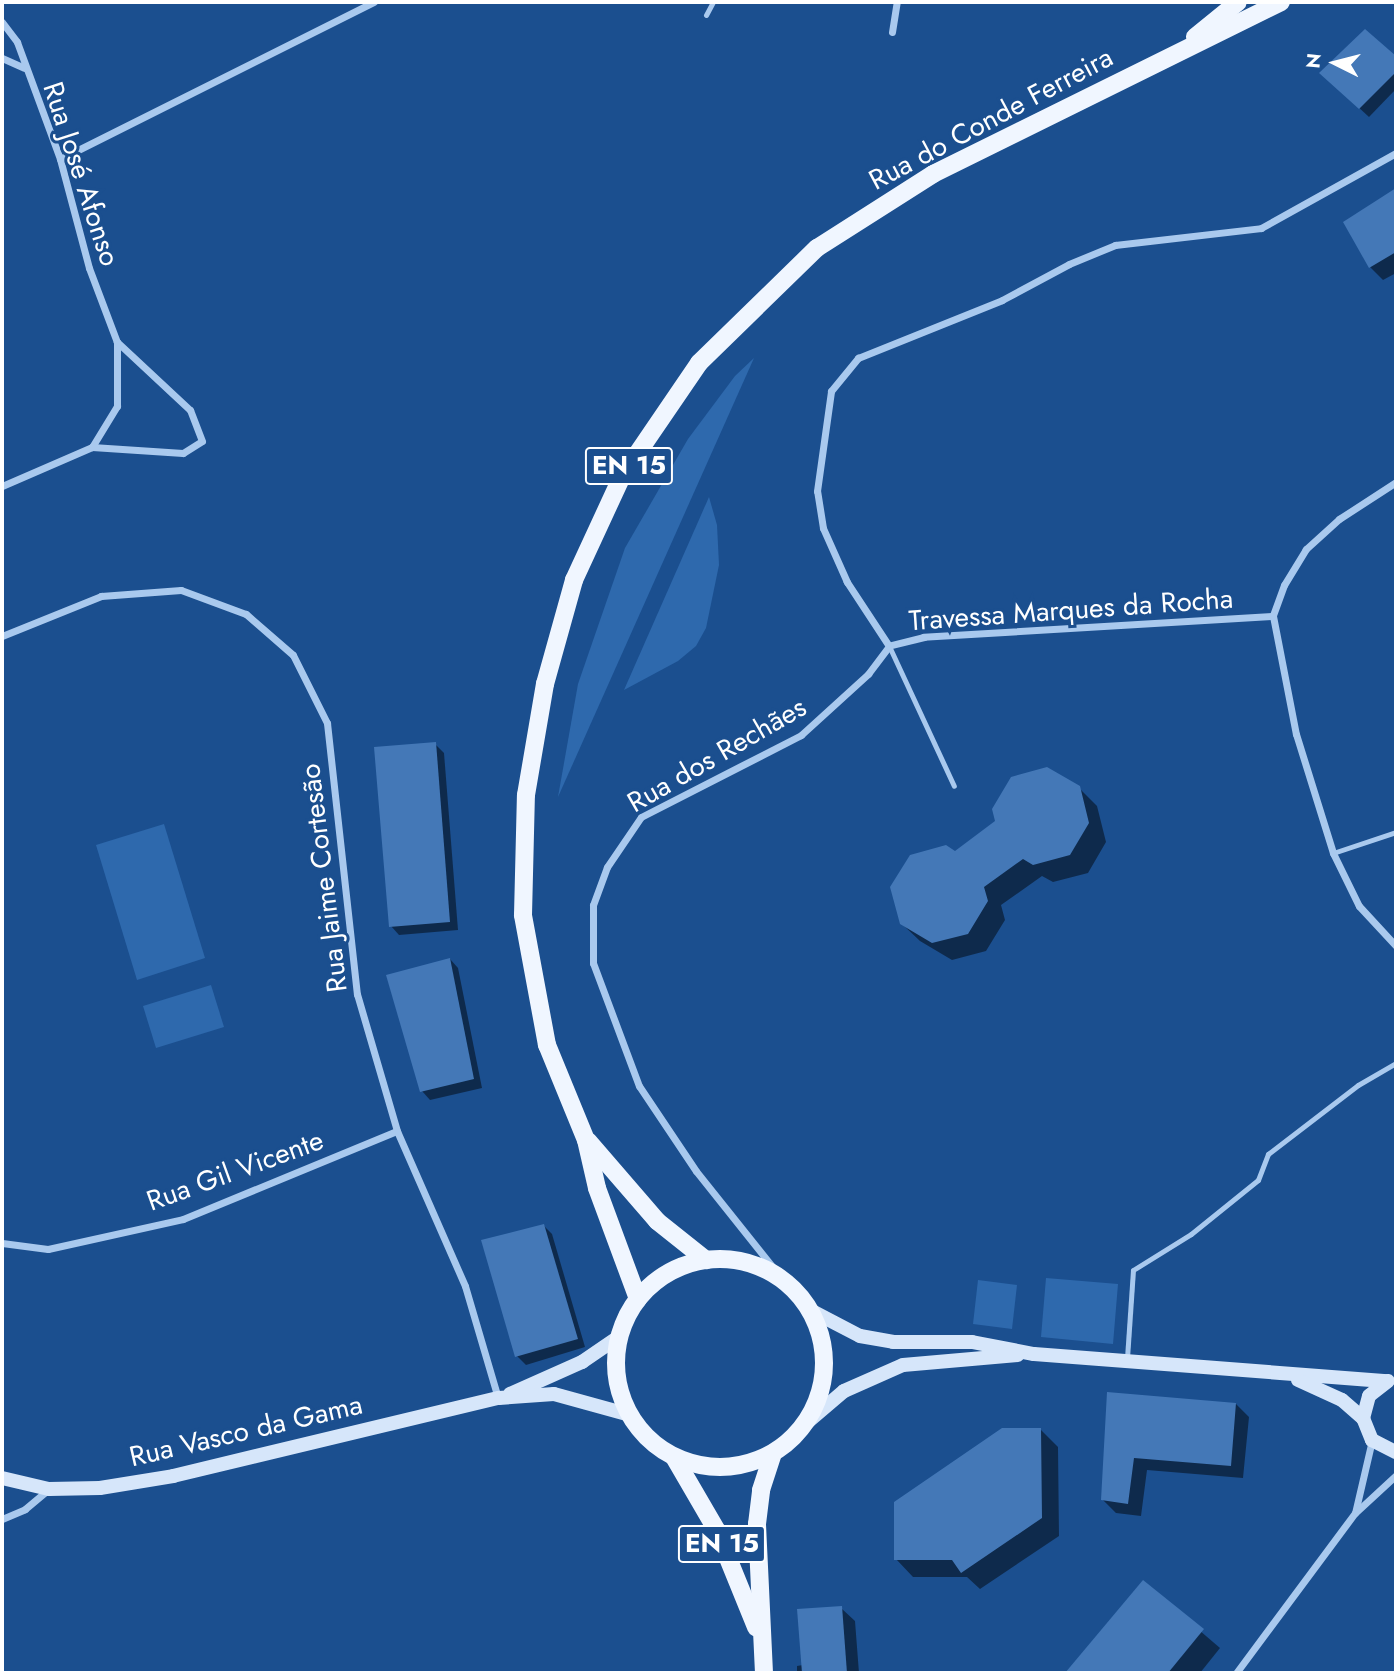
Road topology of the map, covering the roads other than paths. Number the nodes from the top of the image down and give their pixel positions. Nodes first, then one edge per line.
1 (374, 2) edge
2 (713, 2) edge
3 (897, 2) edge
4 (1238, 2) edge
5 (1281, 2) edge
6 (706, 15) dead end
7 (2, 22) edge
8 (892, 32) dead end
9 (1178, 50) junction
10 (2, 58) edge
11 (24, 68) junction
12 (1396, 153) edge
13 (60, 159) junction
14 (117, 342) junction
15 (92, 447) junction
16 (1396, 482) edge
17 (2, 486) edge
18 (1273, 616) junction
19 (2, 636) edge
20 (889, 646) junction
21 (954, 786) dead end
22 (1396, 832) edge
23 (1333, 853) junction
24 (1396, 946) edge
25 (1396, 1063) edge
26 (397, 1131) junction
27 (586, 1140) junction
28 (2, 1243) edge
29 (706, 1260) junction
30 (783, 1280) junction
31 (638, 1299) junction
32 (810, 1310) junction
33 (620, 1336) junction
34 (1034, 1354) junction
35 (1127, 1362) junction
36 (1266, 1373) junction
37 (1392, 1380) edge
38 (499, 1398) junction
39 (630, 1415) junction
40 (1363, 1418) junction
41 (803, 1426) junction
42 (1372, 1440) junction
43 (1396, 1452) edge
44 (773, 1453) junction
45 (674, 1457) junction
46 (1396, 1475) edge
47 (2, 1478) edge
48 (49, 1489) junction
49 (1355, 1513) junction
50 (2, 1519) edge
51 (760, 1637) junction
52 (764, 1673) edge
53 (1236, 1673) edge

1 - 13 street
2 - 6 lane
3 - 8 street
4 - 9 main road, Rua do Conde Ferreira
5 - 9 main road, Rua do Conde Ferreira
7 - 11 street, Rua José Afonso
9 - 27 main road, Rua do Conde Ferreira / EN 15
10 - 11 street
11 - 13 street, Rua José Afonso
12 - 20 street, Travessa Marques da Rocha
13 - 14 street, Rua José Afonso
14 - 15 street, Rua José Afonso
14 - 15 street, Rua José Afonso
15 - 17 street, Rua José Afonso
16 - 18 street
18 - 20 street, Travessa Marques da Rocha
18 - 23 street
19 - 26 street, Rua Jaime Cortesão
20 - 21 lane
20 - 30 street, Rua dos Rechães
22 - 23 lane
23 - 24 street
25 - 35 lane
26 - 28 street, Rua Gil Vicente
26 - 38 street, Rua Jaime Cortesão
27 - 29 main road, Rua do Conde Ferreira / EN 15
27 - 31 main road, Rua do Conde Ferreira / EN 15
29 - 30 main road
29 - 31 main road
30 - 32 main road
31 - 33 main road
32 - 34 street
32 - 41 main road
33 - 38 street, Rua Vasco da Gama
33 - 39 main road
34 - 35 street
34 - 41 street
35 - 36 street
36 - 37 street
36 - 40 street
37 - 40 street
38 - 39 street, Rua Vasco da Gama
38 - 48 street, Rua Vasco da Gama
39 - 45 main road
40 - 42 street
41 - 44 main road
42 - 43 street
42 - 49 street
44 - 45 main road
44 - 51 main road, EN 15
45 - 51 main road, EN 15
46 - 49 street
47 - 48 street, Rua Vasco da Gama
48 - 50 street
49 - 53 street
51 - 52 main road, EN 15

